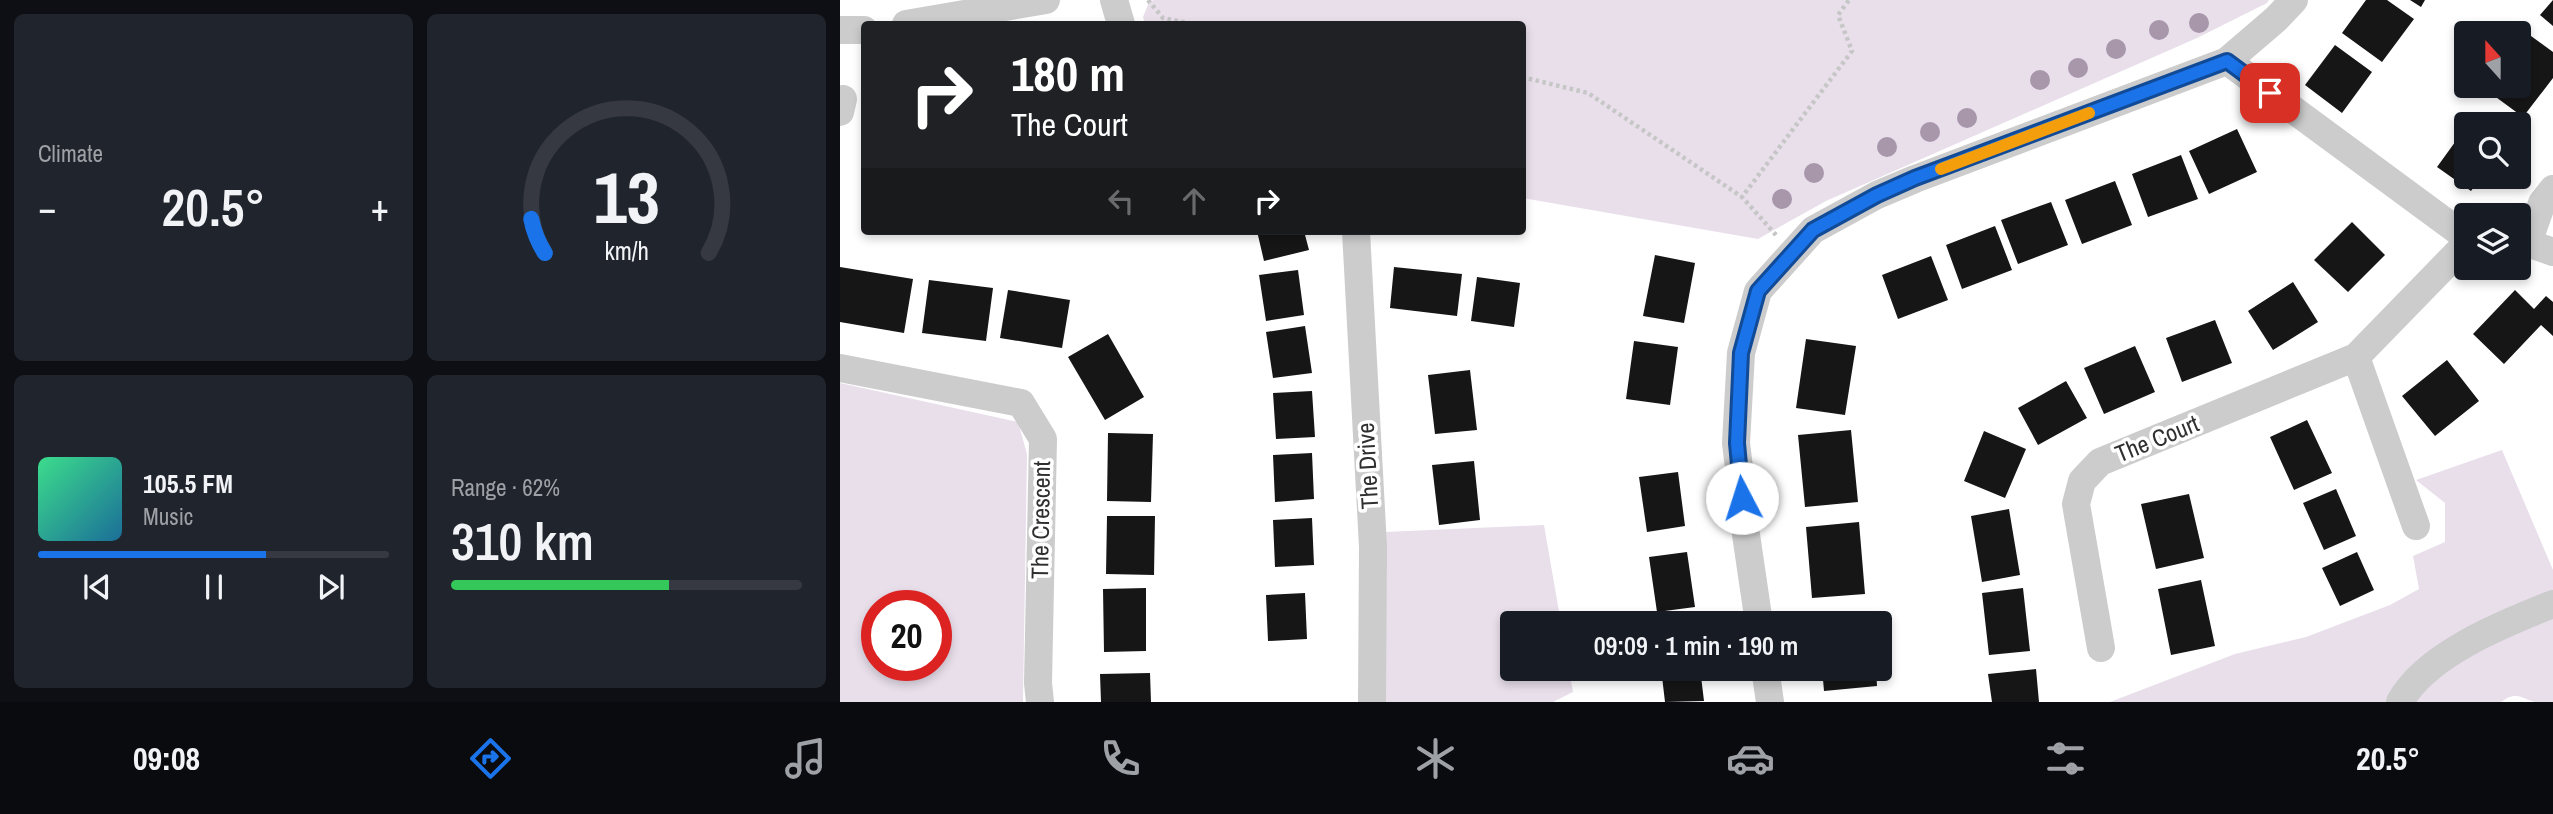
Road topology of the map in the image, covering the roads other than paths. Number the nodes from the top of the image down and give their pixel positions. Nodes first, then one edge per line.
1 (1046, 0) edge
2 (1114, 0) edge
3 (2294, 0) edge
4 (924, 21) edge
5 (1120, 21) edge
6 (840, 30) edge
7 (861, 30) edge
8 (2227, 61) junction
9 (2553, 189) edge
10 (2454, 228) edge
11 (1356, 235) edge
12 (2533, 246) edge
13 (2454, 256) edge
14 (2356, 357) junction
15 (840, 368) edge
16 (1740, 476) joint
17 (1744, 521) joint
18 (2416, 526) dead end
19 (2553, 604) edge
20 (1757, 611) edge
21 (2101, 648) dead end
22 (1767, 681) edge
23 (1040, 702) edge
24 (1372, 702) edge
25 (1770, 702) edge
26 (2400, 702) edge

1 - 4 street
2 - 5 street
3 - 8 street
6 - 7 street
8 - 10 street
8 - 16 street
9 - 12 street
11 - 24 street, The Drive
13 - 14 street, The Court
14 - 18 street
14 - 21 street, The Court
15 - 23 street, The Crescent
16 - 17 lane
17 - 20 street
19 - 26 street
22 - 25 street

